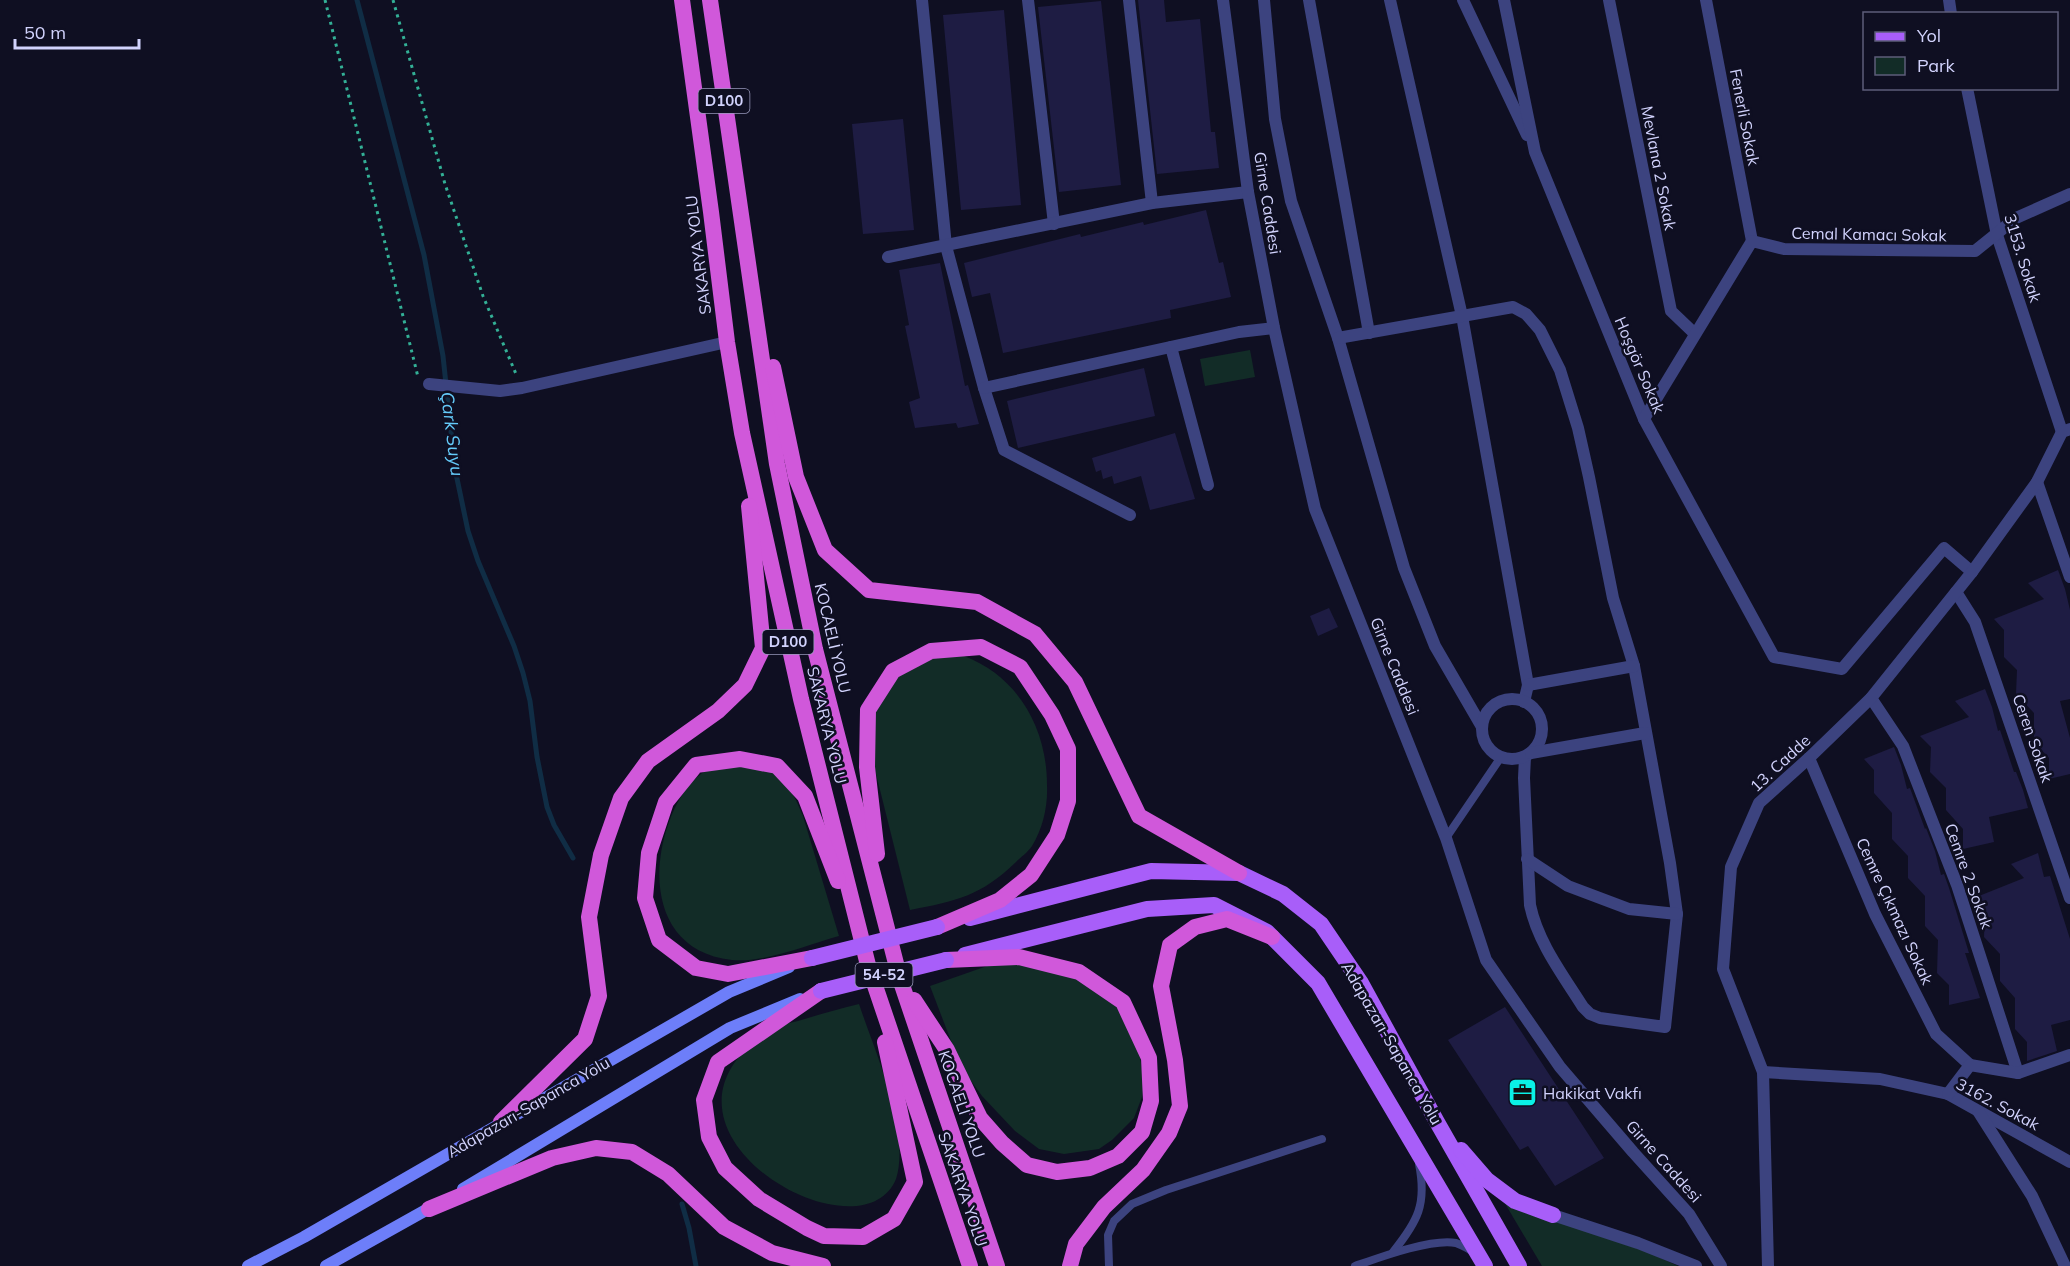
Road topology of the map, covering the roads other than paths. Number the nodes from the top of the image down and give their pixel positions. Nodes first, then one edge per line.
1 (682, 0) edge
2 (710, 0) edge
3 (922, 0) edge
4 (1028, 0) edge
5 (1129, 0) edge
6 (1223, 0) edge
7 (1264, 0) edge
8 (1309, 0) edge
9 (1390, 0) edge
10 (1463, 0) edge
11 (1504, 0) edge
12 (1610, 0) edge
13 (1706, 0) edge
14 (1967, 90) edge
15 (1535, 152) junction
16 (1248, 192) junction
17 (2070, 194) edge
18 (739, 201) junction
19 (1152, 203) junction
20 (1054, 224) junction
21 (1997, 235) junction
22 (1752, 241) junction
23 (946, 246) junction
24 (888, 257) dead end
25 (1462, 316) junction
26 (1274, 328) junction
27 (1370, 333) junction
28 (1694, 333) junction
29 (1338, 338) junction
30 (727, 342) junction
31 (1171, 347) junction
32 (429, 384) road end
33 (984, 388) junction
34 (1644, 419) junction
35 (2066, 431) edge
36 (742, 433) junction
37 (2037, 482) junction
38 (1208, 485) dead end
39 (1130, 515) dead end
40 (1972, 572) junction
41 (2070, 577) edge
42 (1956, 592) junction
43 (1634, 666) junction
44 (1528, 685) junction
45 (1870, 698) junction
46 (1524, 702) junction
47 (1482, 727) junction
48 (1646, 733) junction
49 (1528, 755) junction
50 (1501, 757) junction
51 (1809, 758) junction
52 (1446, 838) junction
53 (1527, 859) junction
54 (1239, 873) junction
55 (2070, 898) edge
56 (1677, 914) junction
57 (885, 917) junction
58 (937, 927) junction
59 (1272, 937) junction
60 (812, 958) junction
61 (867, 960) junction
62 (946, 960) junction
63 (900, 979) junction
64 (821, 991) junction
65 (2070, 1055) edge
66 (1970, 1065) junction
67 (1763, 1072) junction
68 (2018, 1073) junction
69 (1948, 1094) junction
70 (1977, 1110) junction
71 (501, 1122) junction
72 (1437, 1122) junction
73 (1322, 1139) dead end
74 (1415, 1145) junction
75 (2070, 1162) edge
76 (429, 1209) junction
77 (1553, 1215) joint
78 (1393, 1252) junction
79 (1482, 1261) edge
80 (248, 1266) edge
81 (326, 1266) edge
82 (823, 1266) edge
83 (970, 1266) edge
84 (997, 1266) edge
85 (1070, 1266) edge
86 (1109, 1266) edge
87 (1355, 1266) edge
88 (1519, 1266) edge
89 (1696, 1266) edge
90 (1721, 1266) edge
91 (1768, 1266) edge
92 (2065, 1266) edge

1 - 30 highway, SAKARYA YOLU / D100
2 - 18 highway, KOCAELİ YOLU / D100
3 - 23 street
4 - 20 street
5 - 19 street
6 - 16 street, Girne Caddesi
7 - 29 street
8 - 27 street
9 - 25 street
10 - 15 street
11 - 15 street, Hoşgör Sokak
12 - 28 street, Mevlana 2 Sokak
13 - 22 street, Fenerli Sokak
14 - 21 street, 3153. Sokak
15 - 34 street, Hoşgör Sokak
16 - 19 street
16 - 26 street, Girne Caddesi
17 - 21 street, Cemal Kamacı Sokak
18 - 54 highway
18 - 57 highway, KOCAELİ YOLU / D100
19 - 20 street
20 - 23 street
21 - 22 street, Cemal Kamacı Sokak
21 - 35 street, 3153. Sokak
22 - 28 street
23 - 24 street
23 - 33 street
25 - 27 street
25 - 43 street
25 - 44 street
26 - 31 street
26 - 52 street, Girne Caddesi
27 - 29 street
28 - 34 street
29 - 47 street
30 - 32 street
30 - 36 highway, SAKARYA YOLU / D100
31 - 33 street
31 - 38 street
33 - 39 street
34 - 40 street, Hoşgör Sokak
35 - 37 street, 13. Cadde
36 - 61 highway, SAKARYA YOLU / D100
36 - 71 highway
37 - 40 street, 13. Cadde
37 - 41 street
40 - 42 street, 13. Cadde
42 - 45 street, 13. Cadde
42 - 55 street, Ceren Sokak
43 - 44 street
43 - 48 street
44 - 46 street
45 - 51 street, 13. Cadde
45 - 68 street, Cemre 2 Sokak
46 - 47 street
46 - 49 street
47 - 50 street
48 - 49 street
48 - 56 street
49 - 50 street
49 - 53 street
50 - 52 lane
51 - 66 street, Cemre Çıkmazı Sokak
51 - 67 street, 13. Cadde
52 - 90 street, Girne Caddesi
53 - 56 street
53 - 56 street
54 - 58 main road, Adapazarı-Sapanca Yolu
54 - 72 main road, Adapazarı-Sapanca Yolu
57 - 58 highway
57 - 63 highway, KOCAELİ YOLU / D100
58 - 60 main road, 54-52, bridge
59 - 62 main road, Adapazarı-Sapanca Yolu
59 - 74 main road, Adapazarı-Sapanca Yolu
59 - 85 highway
60 - 61 highway
60 - 71 main road, Adapazarı-Sapanca Yolu / 54-52
61 - 64 highway
61 - 83 highway, SAKARYA YOLU / D100
62 - 63 highway
62 - 64 main road, 54-52, bridge
63 - 84 highway, KOCAELİ YOLU / D100
64 - 76 main road, 54-52
65 - 68 street
66 - 68 street
66 - 69 street
67 - 69 street, 3162. Sokak
67 - 91 street, 13. Cadde
69 - 70 street, 3162. Sokak
70 - 75 street, 3162. Sokak
70 - 92 street
71 - 80 main road, Adapazarı-Sapanca Yolu / 54-52
72 - 77 main road
72 - 88 main road, Adapazarı-Sapanca Yolu
73 - 86 lane
74 - 78 lane
74 - 79 main road, Adapazarı-Sapanca Yolu
76 - 81 main road, 54-52
76 - 82 highway
77 - 89 street
78 - 79 lane
78 - 87 lane

